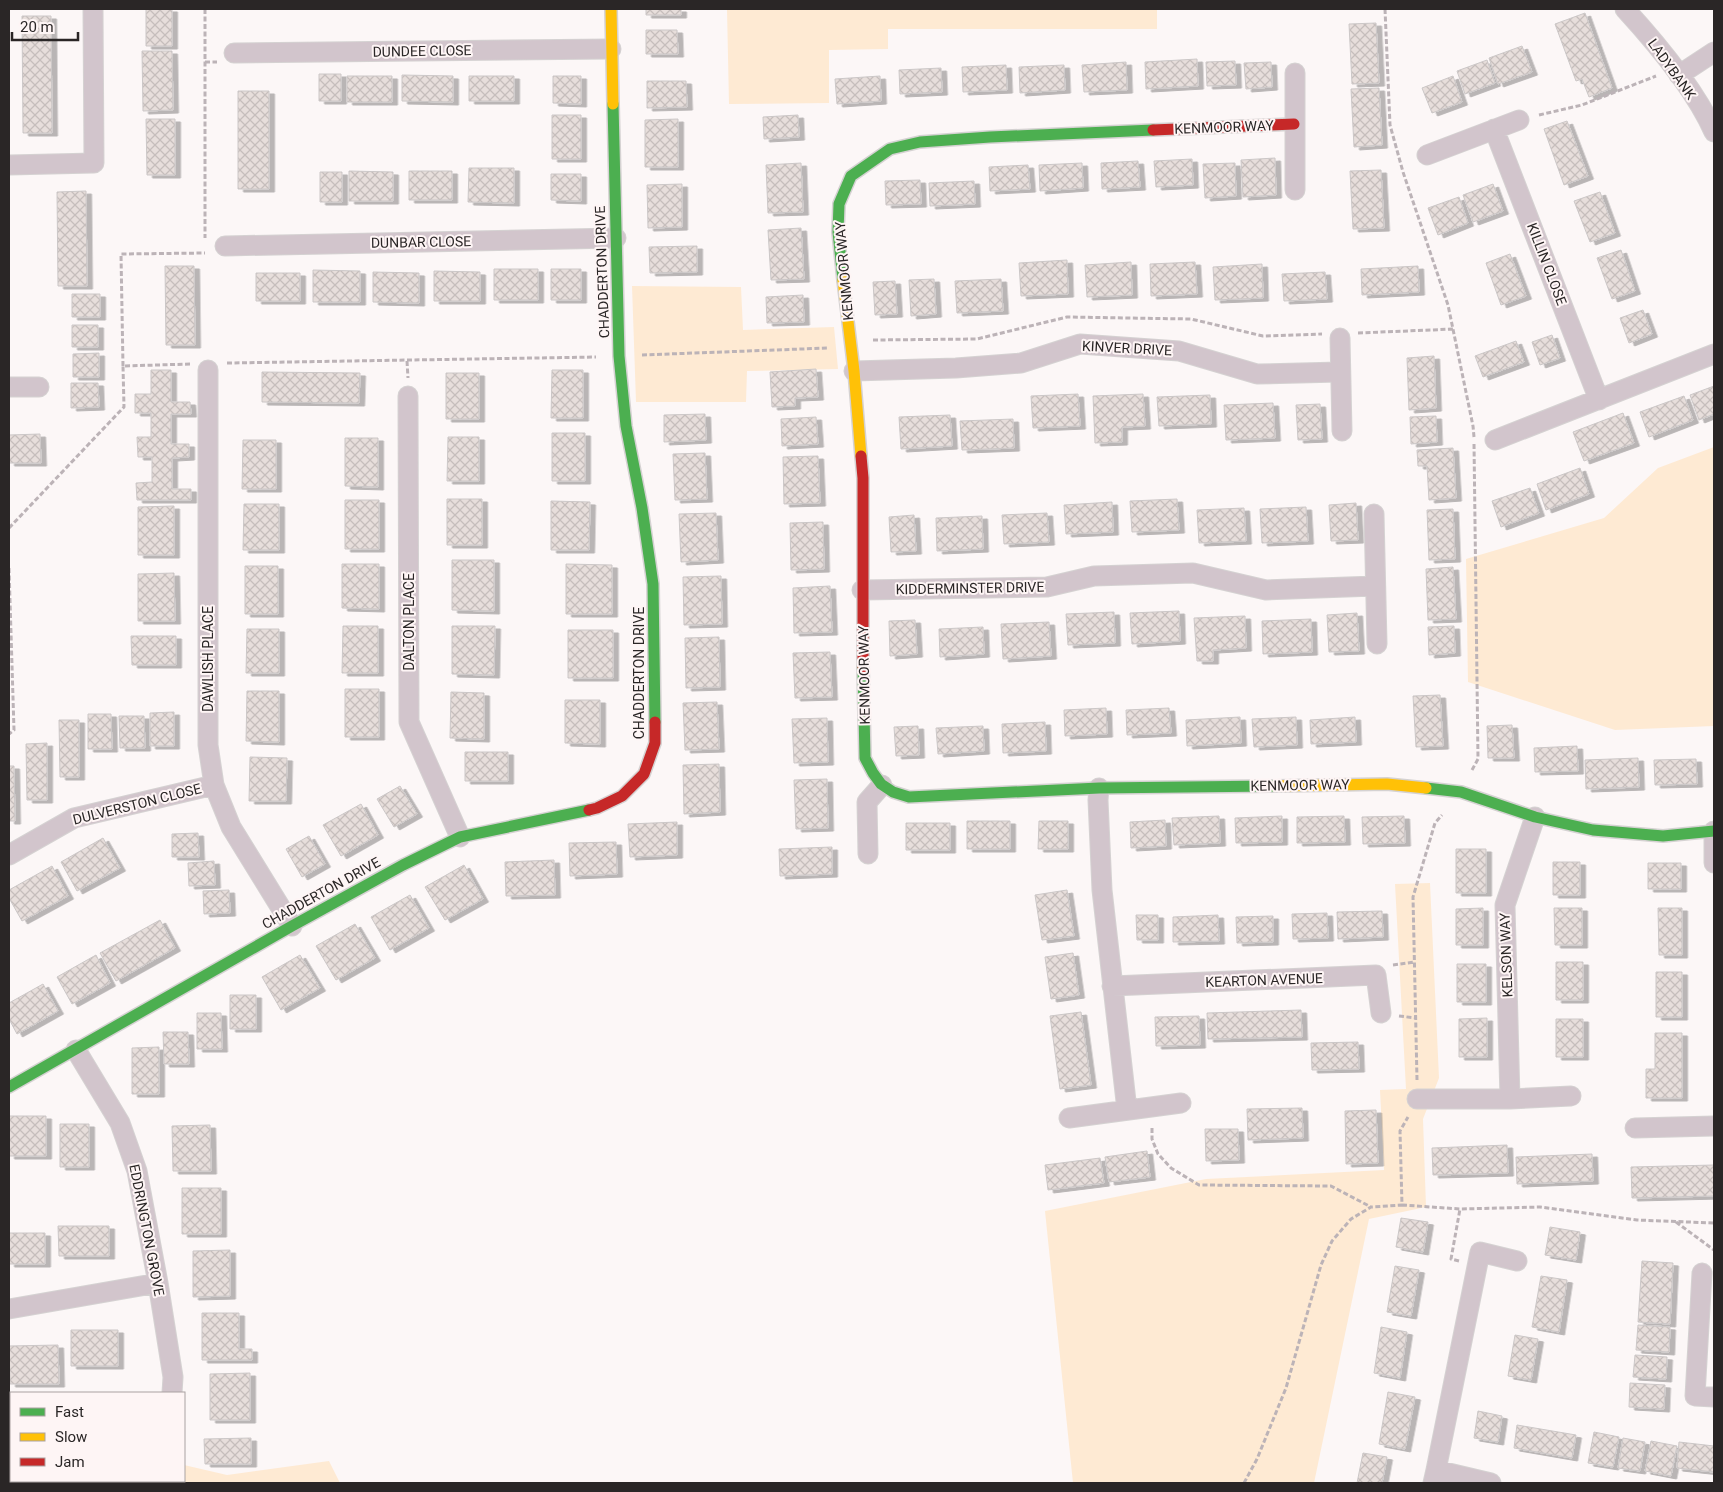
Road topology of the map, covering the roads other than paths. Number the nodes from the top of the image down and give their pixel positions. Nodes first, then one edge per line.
1 (93, 9) edge
2 (611, 9) edge
3 (1625, 9) edge
4 (611, 49) junction
5 (1714, 52) edge
6 (234, 53) dead end
7 (1677, 72) junction
8 (1295, 73) dead end
9 (1519, 120) road end
10 (1294, 124) junction
11 (1494, 129) junction
12 (1714, 132) edge
13 (1427, 155) dead end
14 (9, 165) edge
15 (1295, 190) dead end
16 (616, 238) junction
17 (225, 246) road end
18 (1339, 335) road end
19 (1714, 354) edge
20 (208, 366) road end
21 (854, 370) junction
22 (1340, 372) junction
23 (9, 387) edge
24 (39, 387) dead end
25 (408, 396) dead end
26 (1599, 400) junction
27 (1342, 431) dead end
28 (1495, 440) dead end
29 (1374, 514) dead end
30 (1375, 586) junction
31 (862, 590) junction
32 (1377, 644) dead end
33 (214, 785) junction
34 (882, 785) junction
35 (1098, 788) junction
36 (1535, 816) junction
37 (1714, 831) edge
38 (460, 837) junction
39 (868, 854) dead end
40 (9, 855) edge
41 (1714, 863) edge
42 (292, 926) junction
43 (1112, 986) junction
44 (1381, 1013) dead end
45 (76, 1050) junction
46 (9, 1087) edge
47 (1571, 1096) dead end
48 (1418, 1099) dead end
49 (1510, 1099) junction
50 (1181, 1103) dead end
51 (1127, 1110) junction
52 (1069, 1118) dead end
53 (1714, 1126) edge
54 (1635, 1128) dead end
55 (1518, 1261) dead end
56 (1702, 1273) dead end
57 (158, 1283) junction
58 (9, 1309) edge
59 (172, 1392) edge
60 (1714, 1397) edge
61 (1435, 1476) edge
62 (1491, 1483) edge

1 - 14 street
2 - 4 street, CHADDERTON DRIVE
3 - 7 street, LADYBANK
4 - 6 street, DUNDEE CLOSE
4 - 16 street, CHADDERTON DRIVE
5 - 7 street
7 - 12 street, LADYBANK
8 - 10 street
9 - 11 street
10 - 15 street
10 - 21 street, KENMOOR WAY
11 - 13 street
11 - 26 street, KILLIN CLOSE
16 - 17 street, DUNBAR CLOSE
16 - 38 street, CHADDERTON DRIVE
18 - 22 street
19 - 26 street
20 - 33 street, DAWLISH PLACE
21 - 22 street, KINVER DRIVE
21 - 31 street, KENMOOR WAY
22 - 27 street
23 - 24 street
25 - 38 street, DALTON PLACE
26 - 28 street
29 - 30 street
30 - 31 street, KIDDERMINSTER DRIVE
30 - 32 street
31 - 34 street, KENMOOR WAY
33 - 40 street, DULVERSTON CLOSE
33 - 42 street, DAWLISH PLACE
34 - 35 street, KENMOOR WAY
34 - 39 street
35 - 36 street, KENMOOR WAY
35 - 43 street
36 - 37 street, KENMOOR WAY
36 - 49 street, KELSON WAY
37 - 41 street
38 - 42 street, CHADDERTON DRIVE
42 - 45 street, CHADDERTON DRIVE
43 - 44 street, KEARTON AVENUE
43 - 51 street
45 - 46 street, CHADDERTON DRIVE
45 - 57 street, EDDRINGTON GROVE
47 - 49 street
48 - 49 street
50 - 51 street
51 - 52 street
53 - 54 street
55 - 61 street
56 - 60 street
57 - 58 street
57 - 59 street, EDDRINGTON GROVE
61 - 62 street

